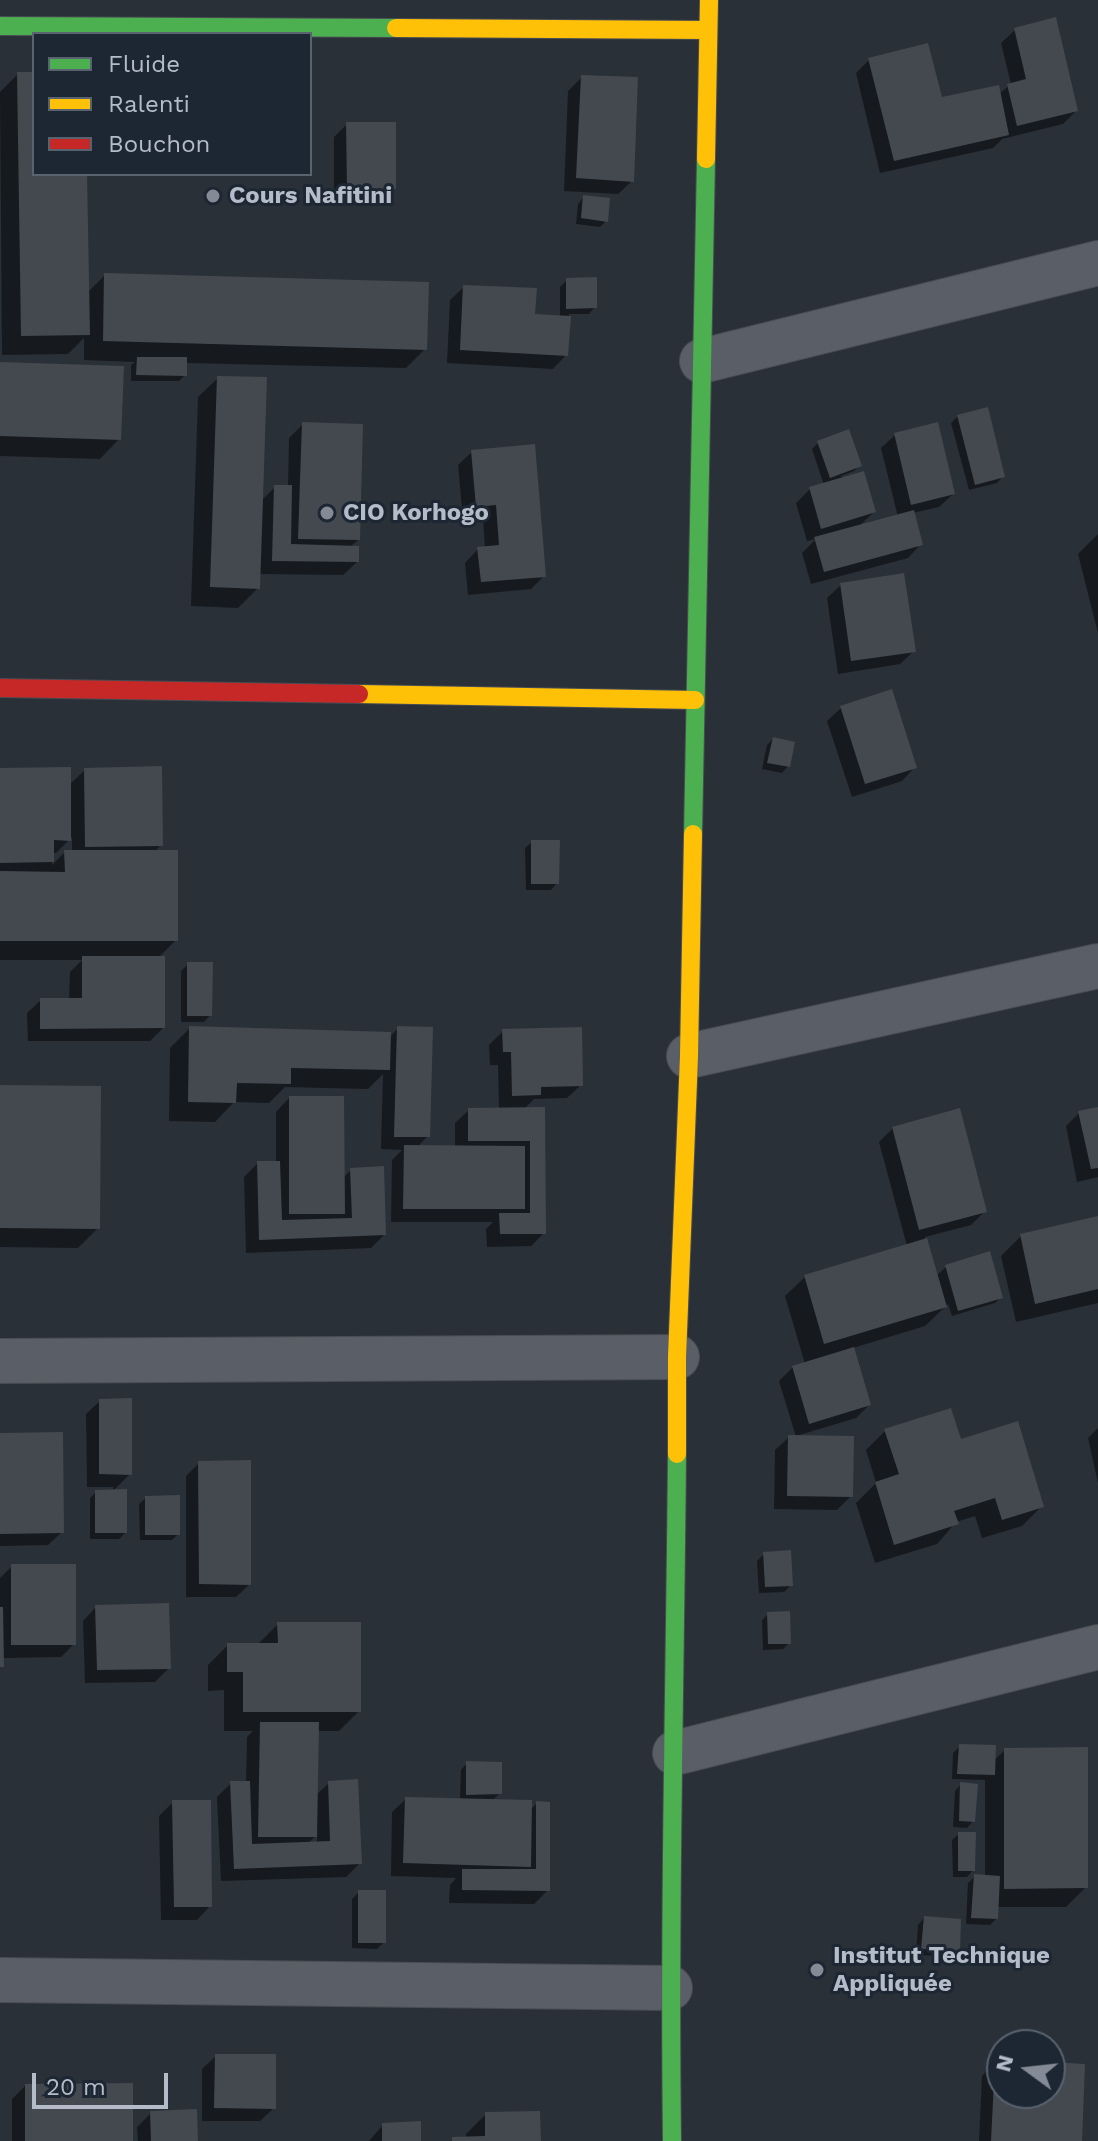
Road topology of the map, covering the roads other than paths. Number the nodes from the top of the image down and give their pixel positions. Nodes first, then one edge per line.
1 (709, 0) edge
2 (0, 26) edge
3 (708, 30) junction
4 (1098, 263) edge
5 (702, 361) junction
6 (0, 688) edge
7 (695, 700) junction
8 (1098, 966) edge
9 (689, 1056) junction
10 (677, 1357) junction
11 (0, 1361) edge
12 (1098, 1647) edge
13 (675, 1753) junction
14 (0, 1980) edge
15 (670, 1988) junction
16 (672, 2141) edge

1 - 3 street
2 - 3 street
3 - 5 street
4 - 5 street
5 - 7 street
6 - 7 street
7 - 9 street
8 - 9 street
9 - 10 street
10 - 11 street
10 - 13 street
12 - 13 street
13 - 15 street
14 - 15 street
15 - 16 street

